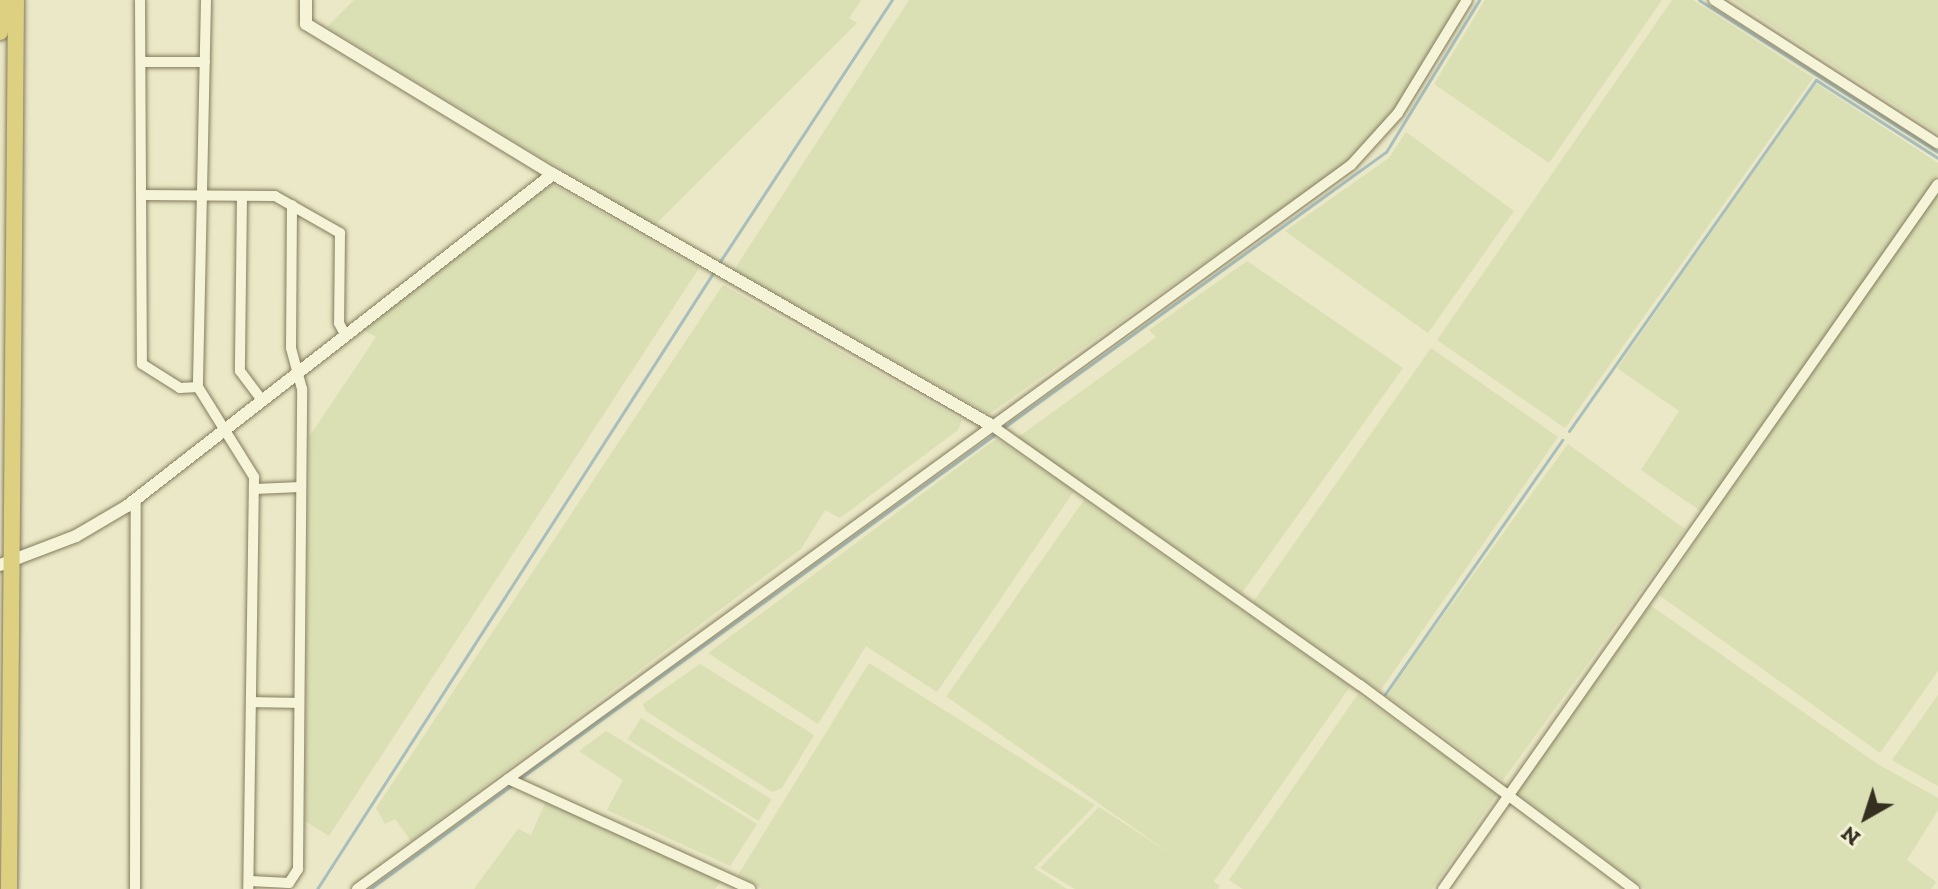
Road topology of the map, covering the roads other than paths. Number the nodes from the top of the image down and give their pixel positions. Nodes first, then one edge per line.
1 (0, 0) edge
2 (16, 0) edge
3 (140, 0) edge
4 (206, 0) edge
5 (306, 0) edge
6 (1467, 0) edge
7 (1714, 0) edge
8 (0, 32) edge
9 (142, 62) junction
10 (205, 62) junction
11 (1938, 144) edge
12 (553, 174) junction
13 (1938, 184) edge
14 (142, 195) junction
15 (205, 196) junction
16 (242, 196) junction
17 (292, 205) junction
18 (345, 335) junction
19 (300, 370) junction
20 (198, 387) junction
21 (262, 400) junction
22 (991, 425) junction
23 (225, 430) junction
24 (301, 487) junction
25 (254, 489) junction
26 (136, 498) junction
27 (5, 562) edge
28 (252, 702) junction
29 (299, 703) junction
30 (513, 782) junction
31 (1508, 793) junction
32 (249, 885) edge
33 (9, 889) edge
34 (135, 889) edge
35 (357, 889) edge
36 (750, 889) edge
37 (1443, 889) edge
38 (1634, 889) edge

1 - 8 highway
2 - 27 highway
3 - 9 street
4 - 10 street
5 - 12 street
6 - 22 street
7 - 11 street
9 - 10 street
9 - 14 street
10 - 15 street
12 - 18 street
12 - 22 street
13 - 31 street
14 - 15 street
14 - 20 street
15 - 16 street
15 - 20 street
16 - 17 street
16 - 21 street
17 - 18 street
17 - 19 street
18 - 19 street
19 - 21 street
19 - 24 street
20 - 23 street
21 - 23 street
22 - 30 street
22 - 31 street
23 - 25 street
23 - 26 street
24 - 25 street
24 - 29 street
25 - 28 street
26 - 27 street
26 - 34 street
27 - 33 highway
28 - 29 street
28 - 32 street
29 - 32 street
30 - 35 street
30 - 36 street
31 - 37 street
31 - 38 street

